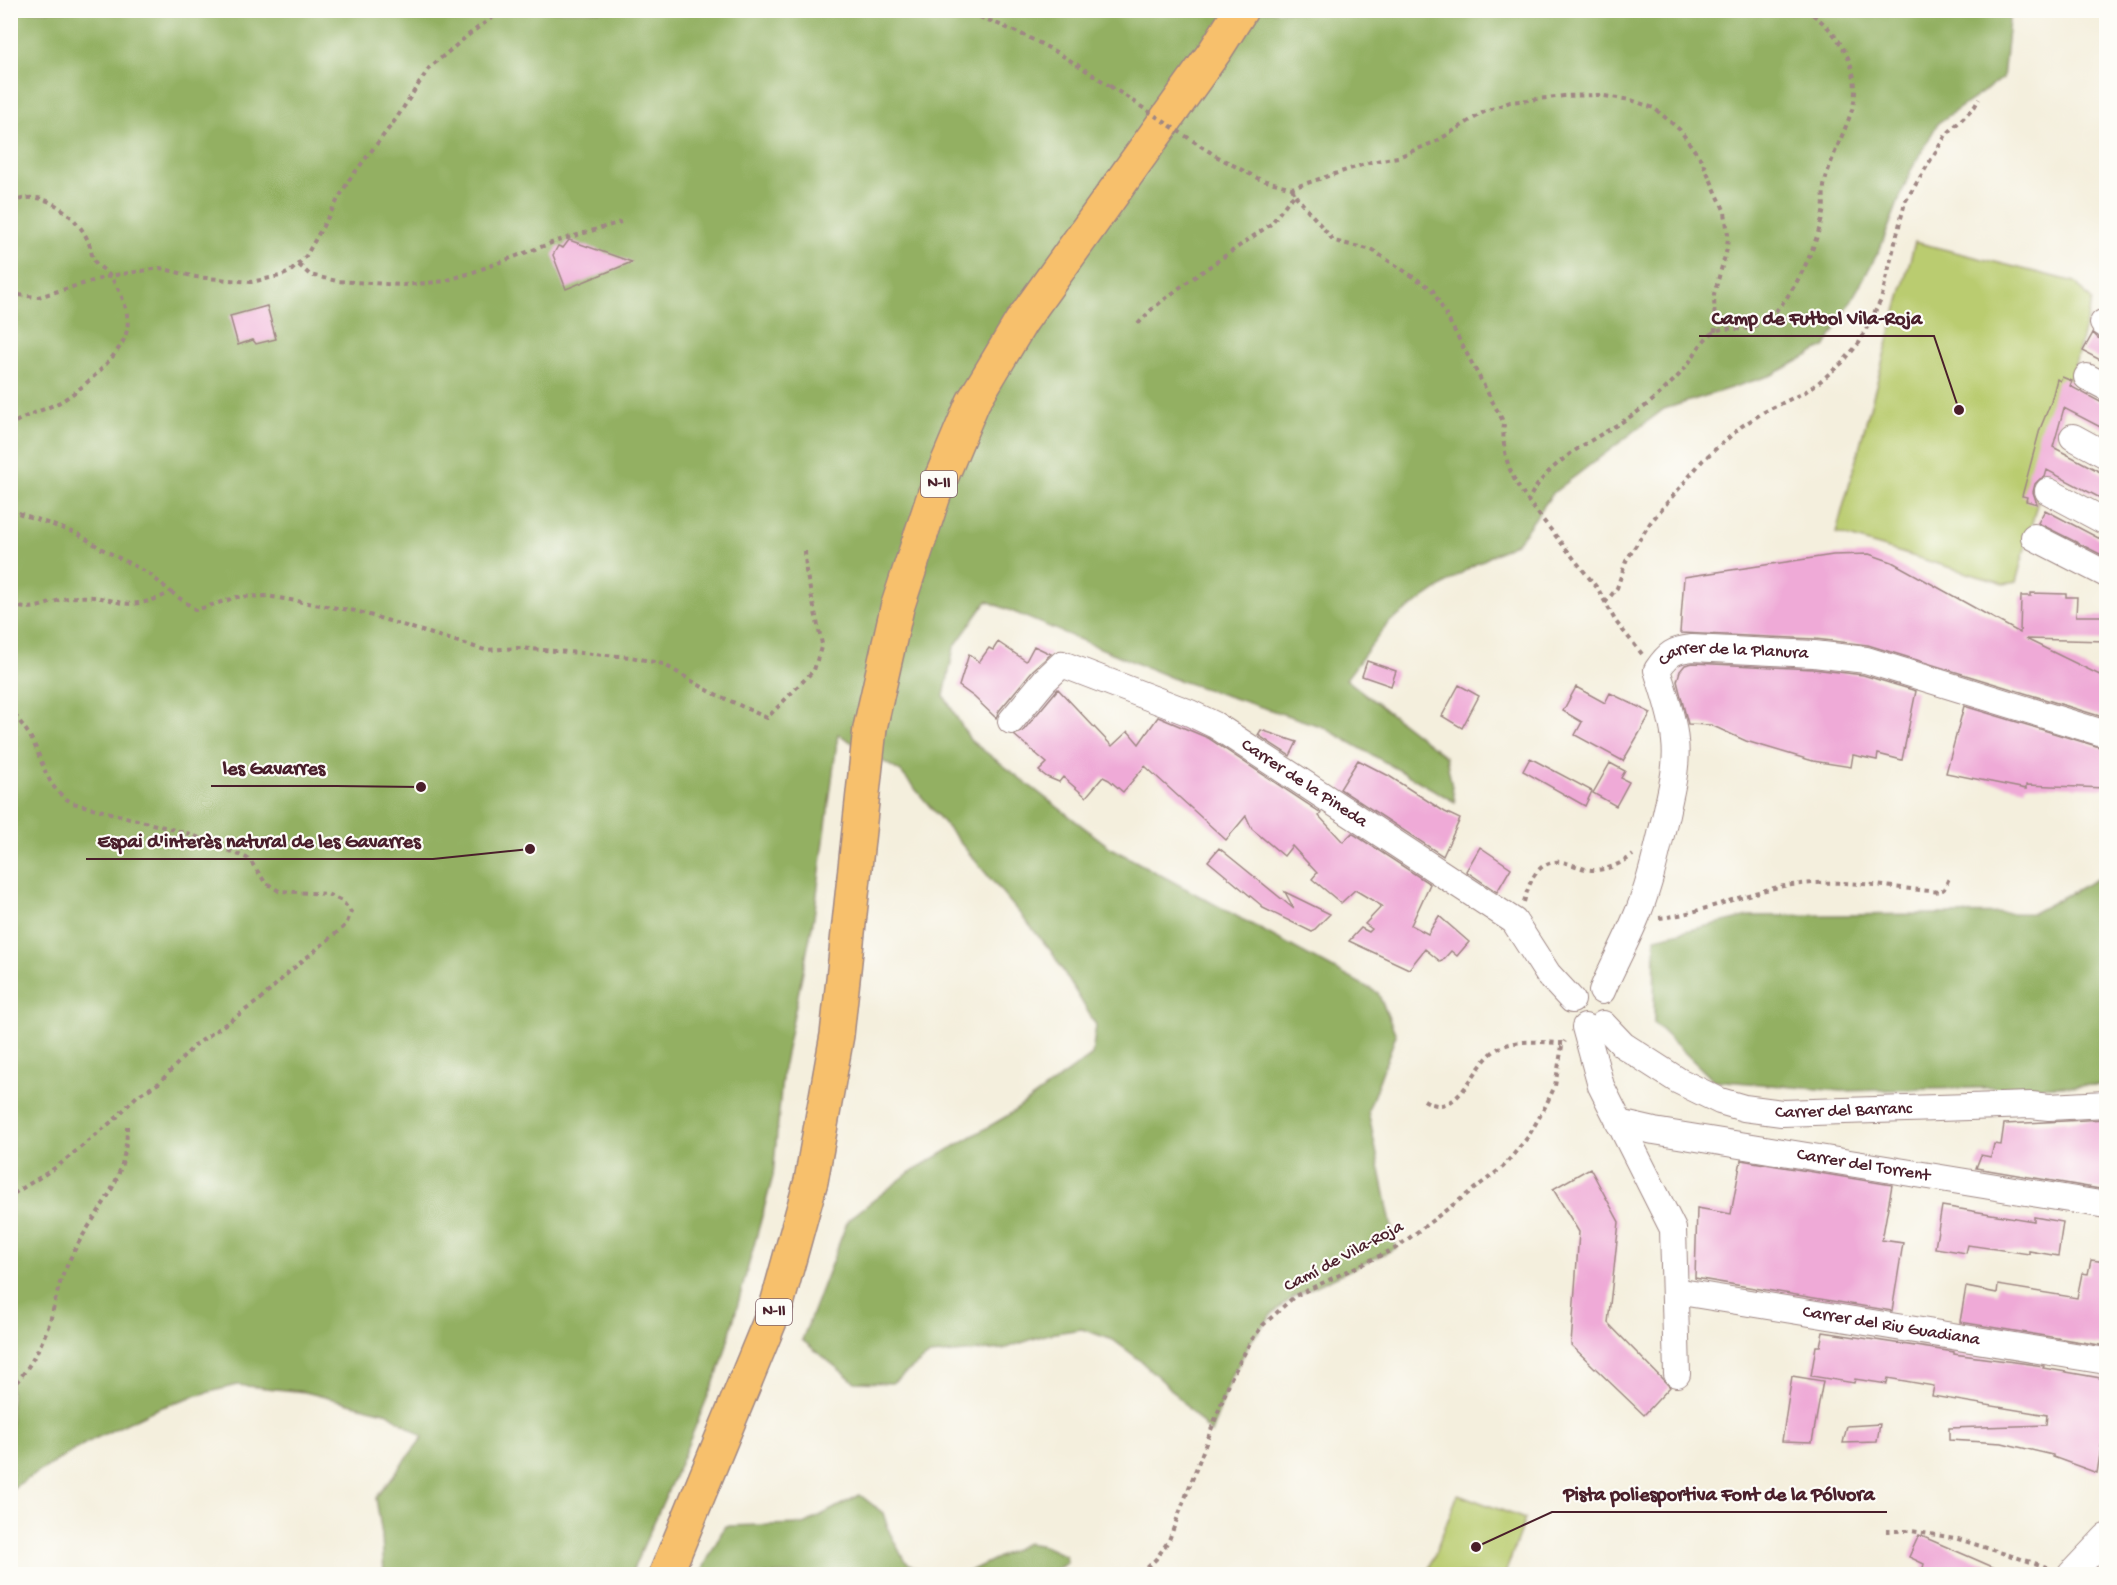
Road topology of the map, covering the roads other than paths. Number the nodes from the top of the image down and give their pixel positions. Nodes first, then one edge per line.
1 (1241, 10) edge
2 (2073, 437) dead end
3 (2106, 455) edge
4 (2048, 491) dead end
5 (2106, 522) edge
6 (2034, 537) dead end
7 (2106, 574) edge
8 (1011, 721) dead end
9 (2106, 734) edge
10 (1602, 991) junction
11 (1572, 1000) junction
12 (1582, 1030) junction
13 (2106, 1104) edge
14 (1620, 1123) junction
15 (2106, 1205) edge
16 (1675, 1291) junction
17 (2106, 1361) edge
18 (1677, 1374) dead end
19 (2106, 1537) edge
20 (2062, 1572) edge
21 (666, 1575) edge

1 - 21 highway, N-II
2 - 3 street
4 - 5 street
6 - 7 street
8 - 11 street, Carrer de la Pineda
9 - 10 street, Carrer de la Planura
10 - 11 street
10 - 12 street
11 - 12 street
12 - 13 street, Carrer del Barranc
12 - 14 street
14 - 15 street, Carrer del Torrent
14 - 16 street
16 - 17 street, Carrer del Riu Guadiana
16 - 18 street
19 - 20 street

